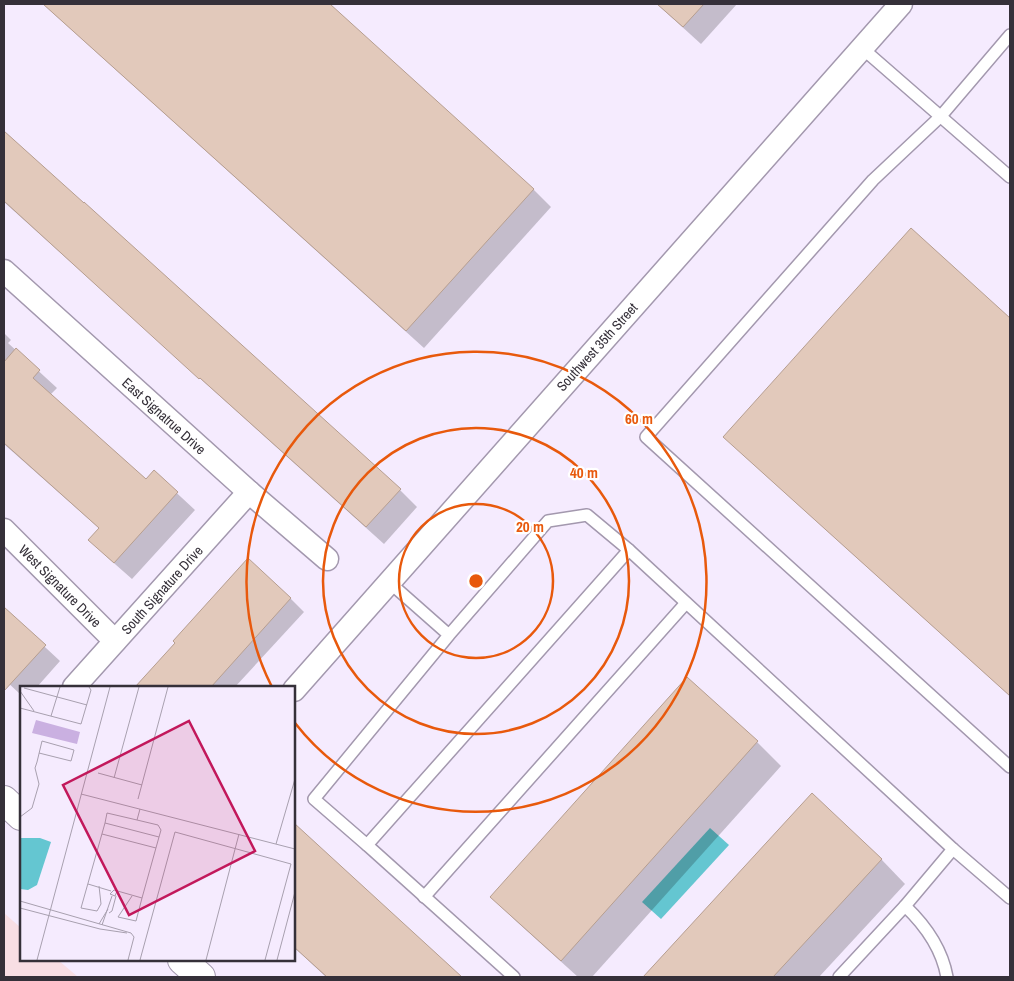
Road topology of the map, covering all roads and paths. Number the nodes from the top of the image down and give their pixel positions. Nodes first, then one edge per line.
1 (901, 4) edge
2 (1010, 35) edge
3 (862, 48) junction
4 (941, 116) junction
5 (1010, 177) edge
6 (4, 271) edge
7 (249, 492) junction
8 (4, 530) edge
9 (629, 550) junction
10 (327, 559) dead end
11 (389, 582) junction
12 (686, 603) junction
13 (449, 635) junction
14 (115, 641) junction
15 (75, 686) edge
16 (295, 689) edge
17 (1010, 767) edge
18 (4, 800) edge
19 (20, 815) edge
20 (367, 844) junction
21 (953, 849) junction
22 (424, 897) junction
23 (1010, 898) edge
24 (904, 906) junction
25 (183, 961) edge
26 (202, 977) edge
27 (514, 977) edge
28 (839, 977) edge
29 (947, 977) edge

1 - 3 street, Southwest 35th Street
2 - 4 lane
3 - 4 lane
3 - 11 street, Southwest 35th Street
4 - 5 lane
4 - 17 lane
6 - 7 street, East Signatrue Drive
7 - 10 street, East Signatrue Drive
7 - 14 street, South Signature Drive
8 - 14 street, West Signature Drive
9 - 12 lane
9 - 13 lane
9 - 20 lane
11 - 13 lane
11 - 16 street, Southwest 35th Street
12 - 21 lane
12 - 22 lane
13 - 20 lane
14 - 15 street, South Signature Drive
18 - 19 main road
20 - 22 lane
21 - 23 lane
21 - 24 lane
22 - 27 lane
24 - 28 lane
24 - 29 lane
25 - 26 main road

